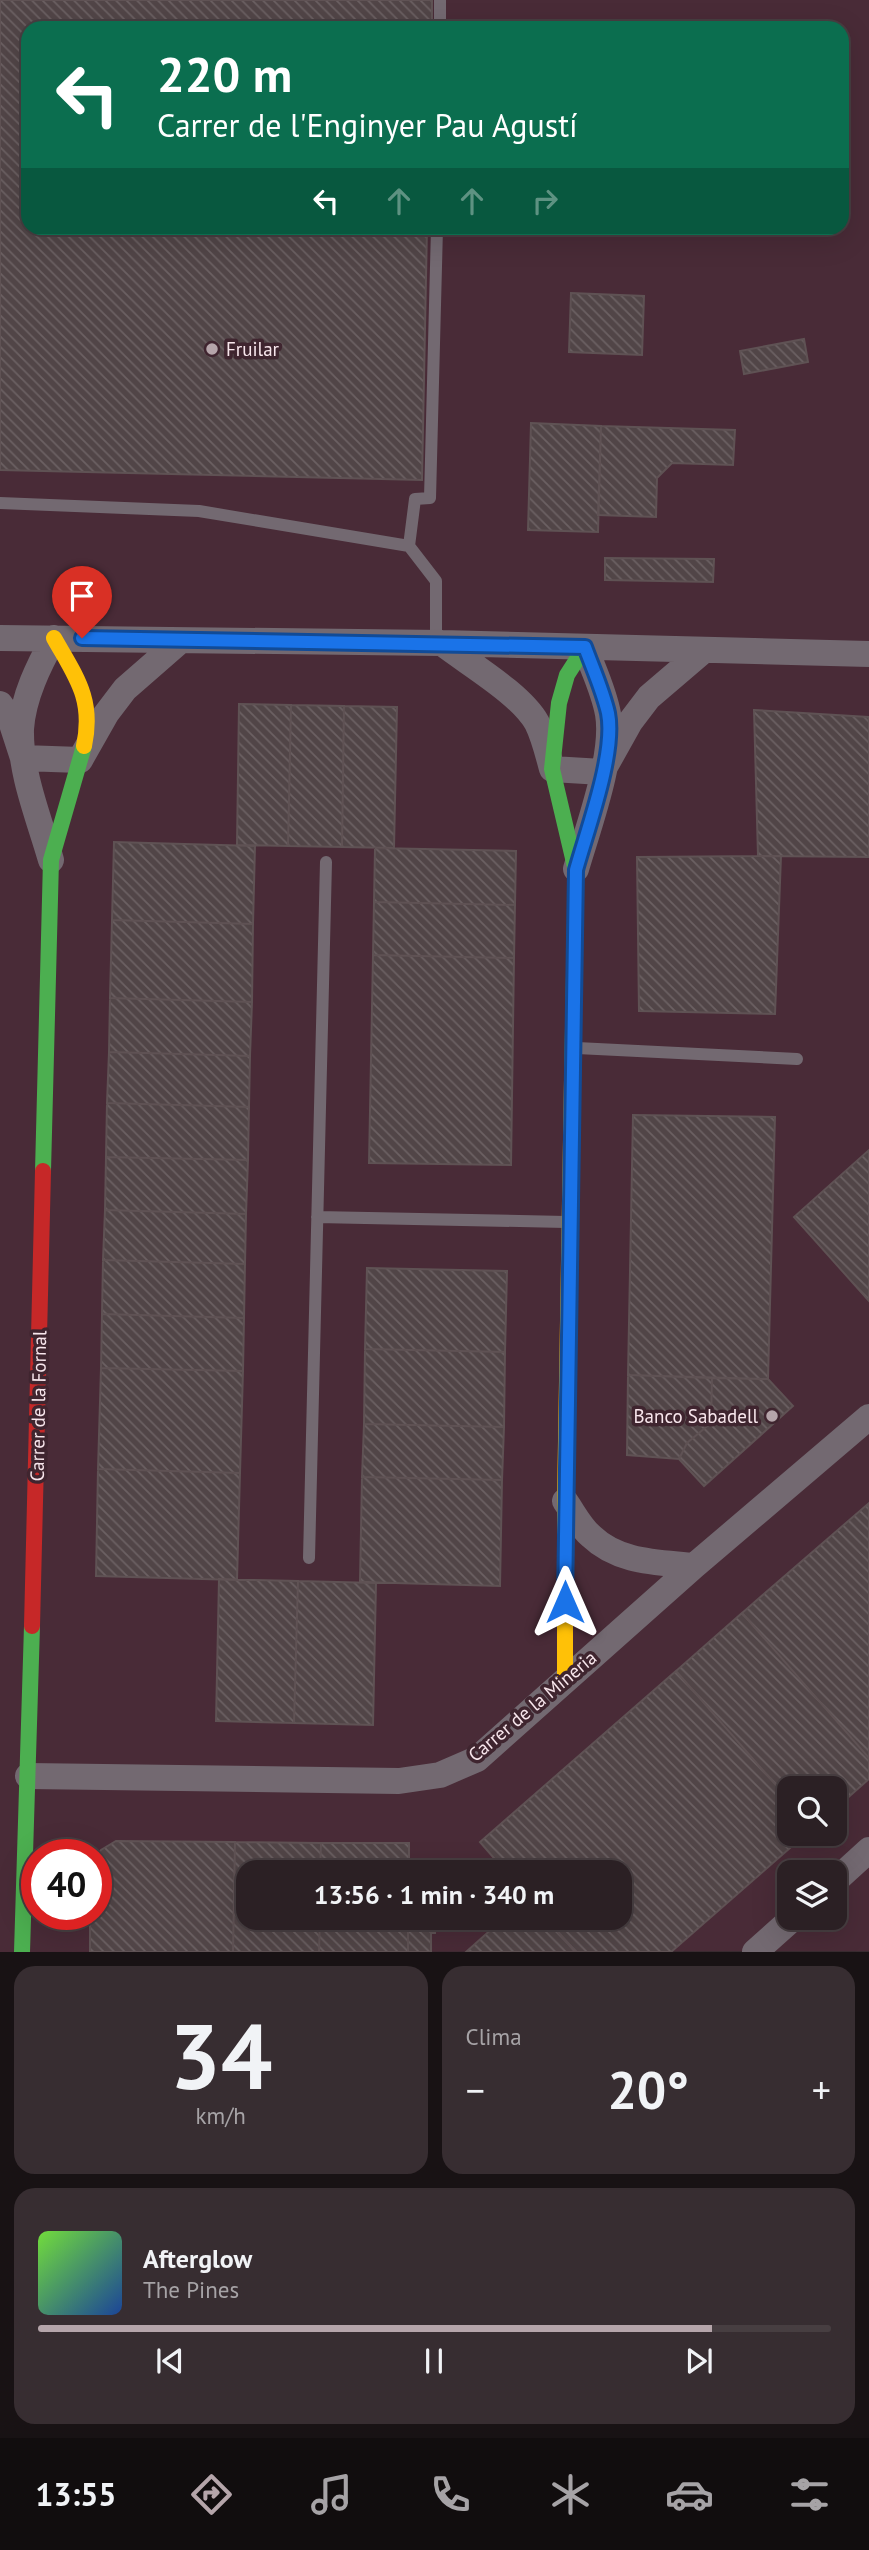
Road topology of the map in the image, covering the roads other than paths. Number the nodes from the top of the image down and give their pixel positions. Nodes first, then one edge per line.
1 (440, 0) edge
2 (440, 21) edge
3 (437, 235) edge
4 (0, 503) edge
5 (409, 546) junction
6 (0, 638) edge
7 (54, 638) junction
8 (180, 641) junction
9 (439, 643) junction
10 (585, 647) junction
11 (704, 650) junction
12 (869, 654) edge
13 (0, 704) edge
14 (23, 758) junction
15 (80, 760) junction
16 (552, 769) junction
17 (603, 772) junction
18 (51, 860) junction
19 (326, 862) dead end
20 (576, 870) junction
21 (573, 1048) junction
22 (797, 1059) dead end
23 (317, 1217) junction
24 (570, 1222) junction
25 (869, 1417) edge
26 (565, 1501) junction
27 (309, 1558) dead end
28 (694, 1566) junction
29 (565, 1679) junction
30 (29, 1776) junction
31 (869, 1850) edge
32 (847, 1870) edge
33 (779, 1930) edge
34 (22, 1951) edge
35 (755, 1951) edge

1 - 2 lane
3 - 5 lane
4 - 5 lane
5 - 9 lane
6 - 7 street
7 - 8 street
7 - 14 street, Carrer de la Fornal
7 - 15 street, Carrer de la Fornal
8 - 9 street
8 - 15 street, Carrer de la Fornal
9 - 10 street
9 - 16 street
10 - 11 street
10 - 16 street
10 - 17 street
11 - 12 street
11 - 17 street
13 - 14 street, Carrer de la Fornal
14 - 15 street
14 - 18 street, Carrer de la Fornal
15 - 18 street, Carrer de la Fornal
16 - 17 street
16 - 20 street
17 - 20 street
18 - 30 street, Carrer de la Fornal
19 - 23 lane
20 - 21 street
21 - 22 lane
21 - 24 street
23 - 24 lane
23 - 27 lane
24 - 26 street
25 - 28 street, Carrer de la Mineria
26 - 28 street
26 - 29 street
28 - 29 street, Carrer de la Mineria
29 - 30 street, Carrer de la Mineria
30 - 34 street, Carrer de la Fornal
31 - 32 street
33 - 35 street

